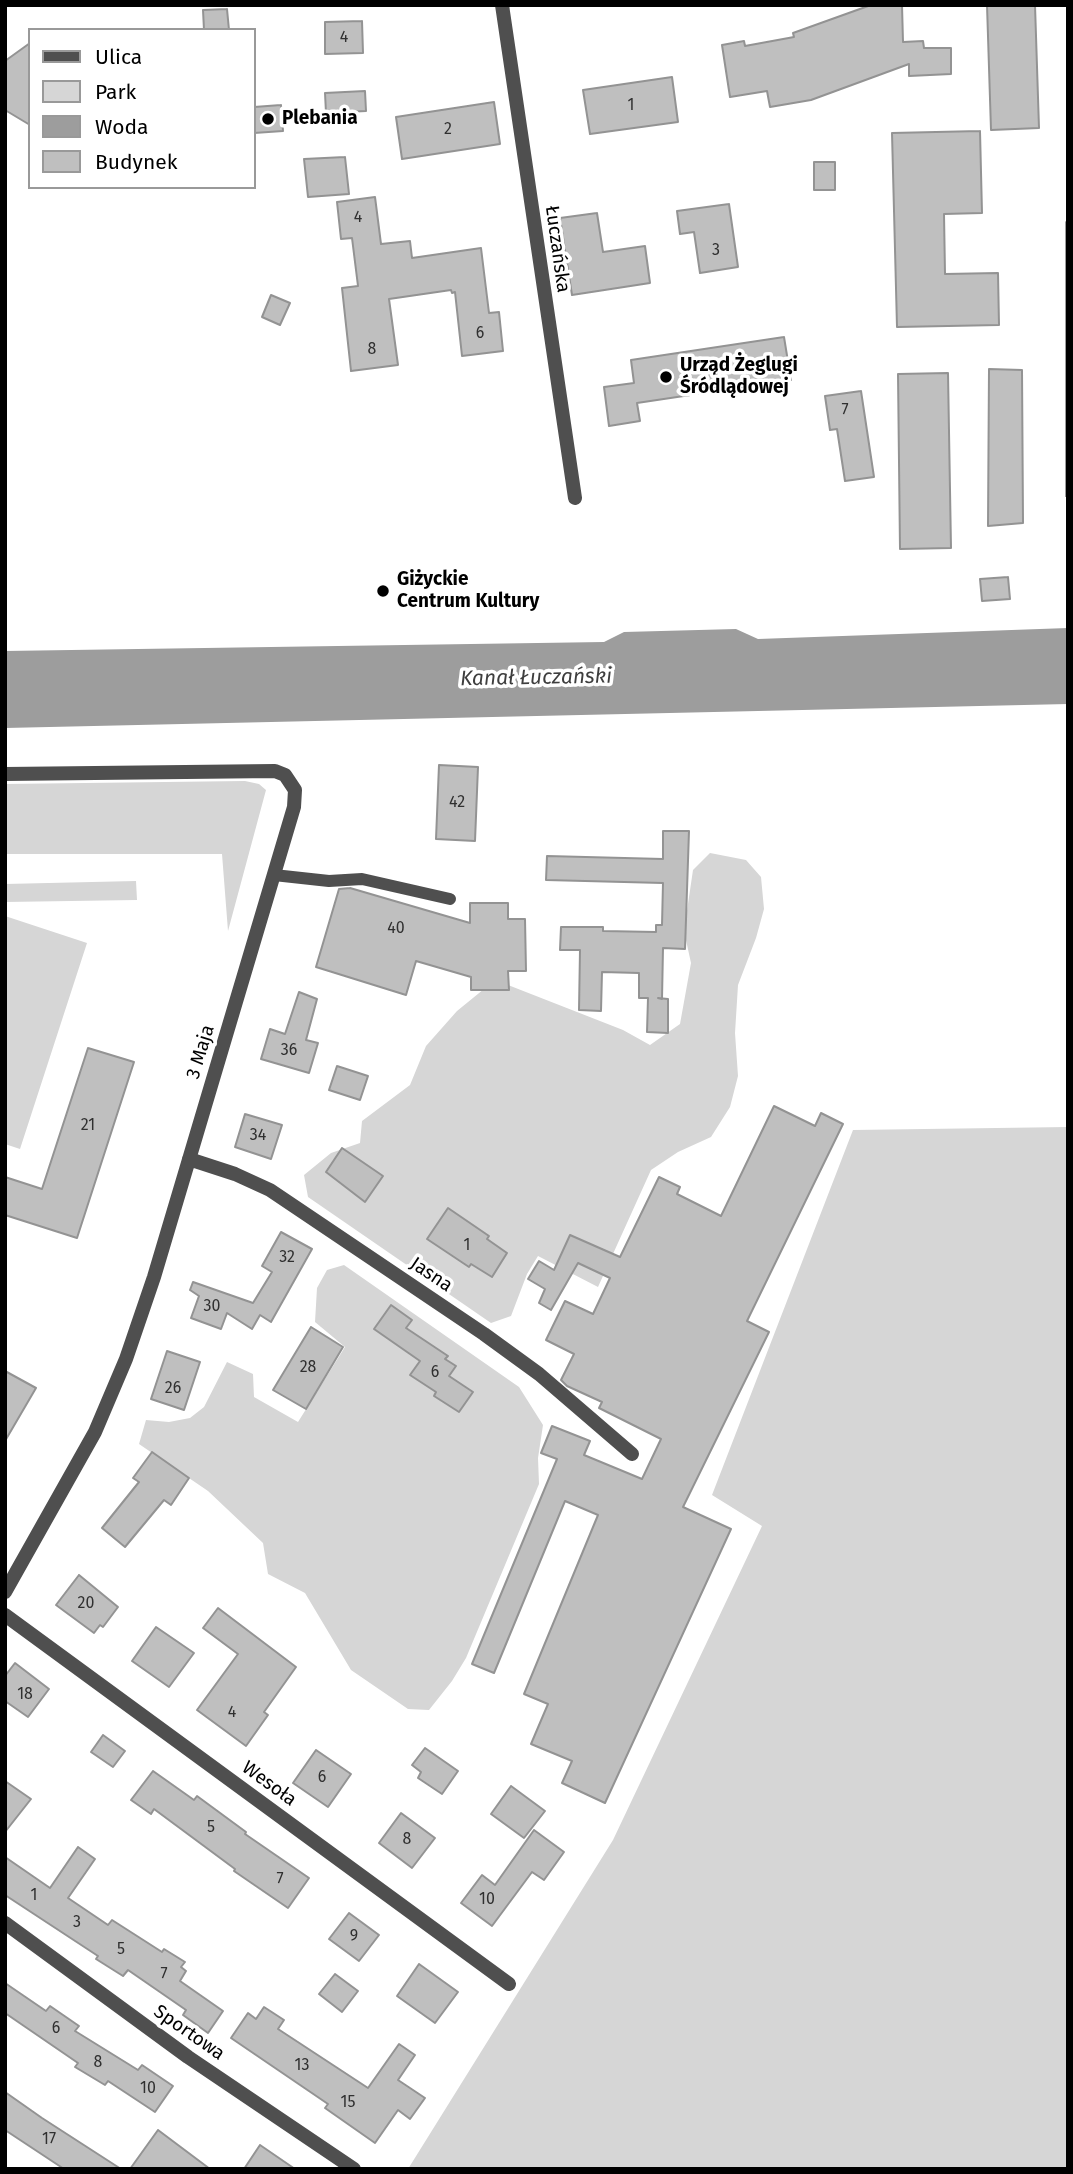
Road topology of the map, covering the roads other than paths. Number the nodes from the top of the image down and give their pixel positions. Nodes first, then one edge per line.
1 (502, 5) edge
2 (575, 498) dead end
3 (5, 774) edge
4 (274, 875) junction
5 (450, 899) dead end
6 (189, 1159) junction
7 (632, 1454) dead end
8 (5, 1592) edge
9 (5, 1615) edge
10 (5, 1923) edge
11 (509, 1984) dead end
12 (354, 2169) edge

1 - 2 street, Łuczańska
3 - 4 street, 3 Maja
4 - 5 lane
4 - 6 street, 3 Maja
6 - 7 street, Jasna
6 - 8 street, 3 Maja
9 - 11 street, Wesoła
10 - 12 street, Sportowa

